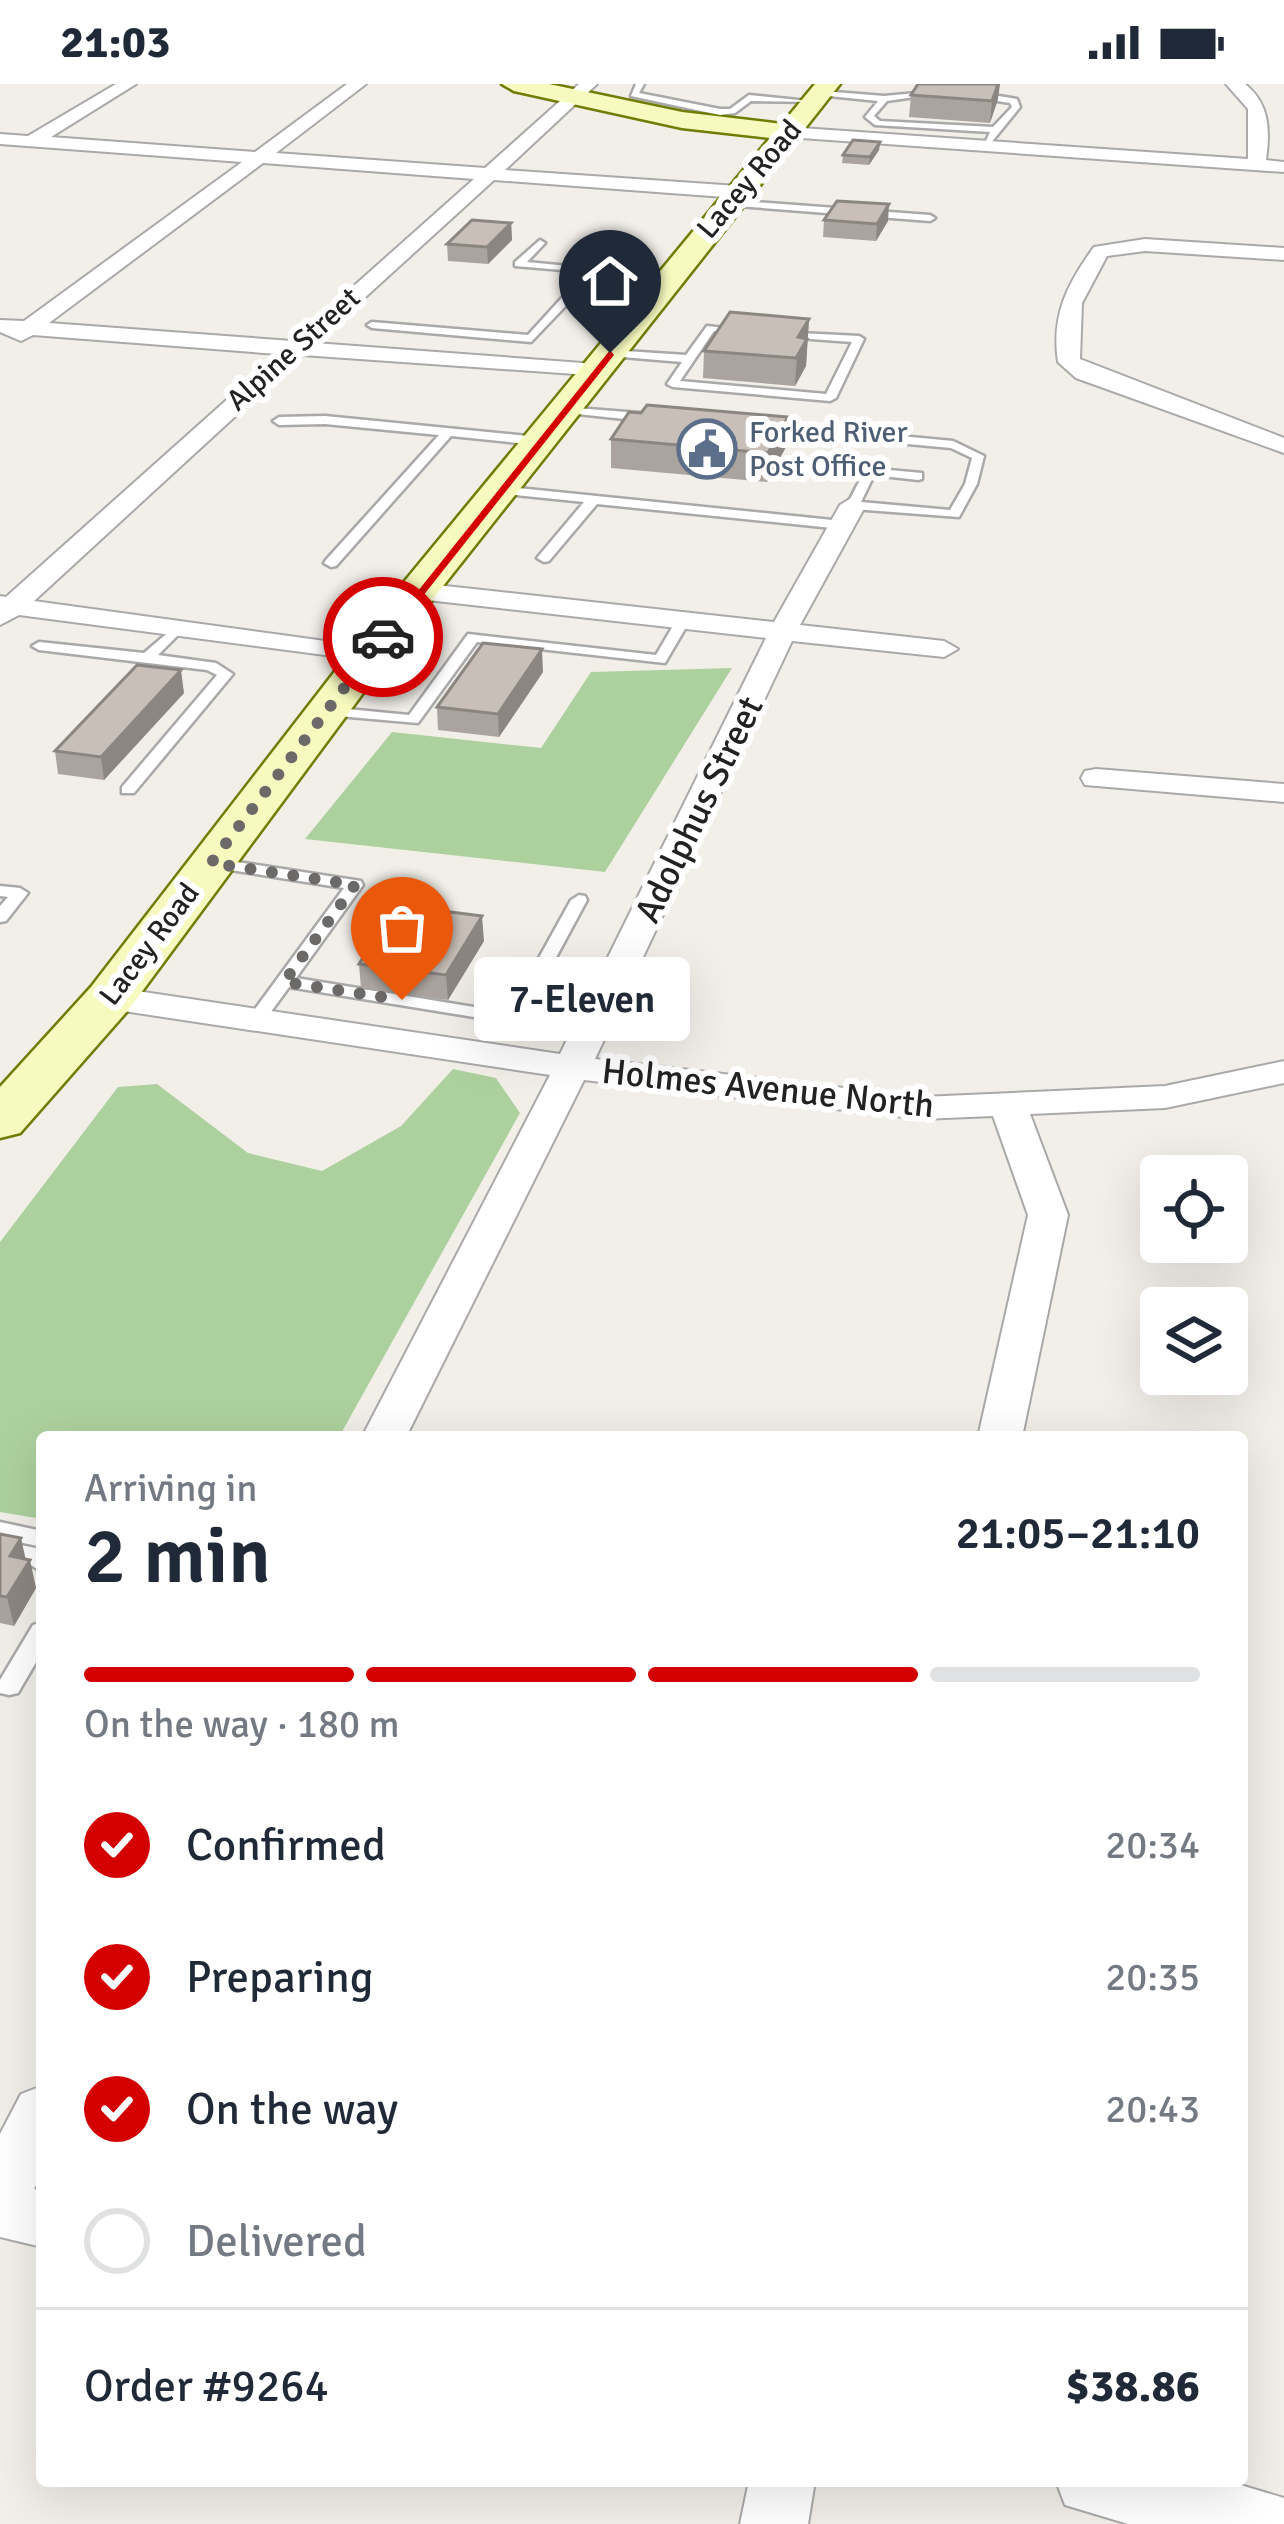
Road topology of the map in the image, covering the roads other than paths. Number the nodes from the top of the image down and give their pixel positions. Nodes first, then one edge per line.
1 (128, 84) edge
2 (358, 84) edge
3 (514, 84) edge
4 (764, 84) edge
5 (1234, 84) edge
6 (583, 91) edge
7 (951, 94) edge
8 (968, 95) edge
9 (636, 96) edge
10 (880, 99) junction
11 (661, 100) junction
12 (816, 100) edge
13 (991, 138) junction
14 (0, 139) edge
15 (31, 142) junction
16 (256, 158) junction
17 (0, 160) edge
18 (1256, 166) junction
19 (1284, 167) edge
20 (491, 171) junction
21 (733, 197) junction
22 (930, 218) dead end
23 (540, 243) dead end
24 (1284, 254) edge
25 (598, 258) dead end
26 (588, 270) junction
27 (659, 287) junction
28 (372, 325) dead end
29 (0, 326) edge
30 (28, 329) junction
31 (437, 331) junction
32 (753, 332) edge
33 (774, 333) edge
34 (296, 346) junction
35 (0, 349) edge
36 (413, 356) junction
37 (689, 359) junction
38 (603, 362) junction
39 (676, 420) edge
40 (279, 421) dead end
41 (743, 425) edge
42 (551, 426) junction
43 (448, 432) junction
44 (1284, 446) edge
45 (804, 465) dead end
46 (870, 472) junction
47 (918, 476) dead end
48 (499, 490) junction
49 (592, 500) junction
50 (847, 515) junction
51 (544, 558) dead end
52 (331, 563) dead end
53 (418, 591) junction
54 (4, 608) edge
55 (682, 622) junction
56 (178, 628) junction
57 (782, 633) junction
58 (40, 646) dead end
59 (944, 649) dead end
60 (369, 656) junction
61 (147, 658) junction
62 (327, 711) junction
63 (1096, 778) dead end
64 (128, 790) dead end
65 (1284, 793) edge
66 (211, 863) junction
67 (0, 891) edge
68 (579, 900) dead end
69 (0, 916) edge
70 (284, 982) junction
71 (110, 998) junction
72 (521, 1007) junction
73 (600, 1012) junction
74 (256, 1020) junction
75 (572, 1067) junction
76 (1284, 1072) edge
77 (1007, 1103) junction
78 (6, 1105) edge
79 (387, 1431) edge
80 (1001, 1431) edge
81 (0, 1530) edge
82 (36, 1538) edge
83 (0, 1549) edge
84 (36, 1558) edge
85 (36, 1640) edge
86 (36, 1668) edge
87 (5, 1686) edge
88 (36, 2124) edge
89 (0, 2194) edge
90 (0, 2209) edge
91 (36, 2218) edge
92 (781, 2487) edge
93 (1114, 2487) edge
94 (774, 2524) edge
95 (1265, 2524) edge

1 - 15 street
2 - 16 street
3 - 6 main road
4 - 12 lane
5 - 18 street
6 - 9 main road
6 - 20 street, Alpine Street
7 - 10 lane
8 - 13 lane
9 - 11 lane
9 - 11 lane
9 - 12 main road
10 - 12 lane
10 - 13 lane
11 - 12 lane
12 - 13 street
12 - 21 main road, Lacey Road
13 - 18 street
14 - 15 street
15 - 16 street
15 - 17 street
16 - 20 street
16 - 30 street
18 - 19 street
20 - 21 street
20 - 34 street, Alpine Street
21 - 22 lane
21 - 27 main road, Lacey Road
23 - 26 lane
24 - 44 street
25 - 26 lane
26 - 27 lane
27 - 31 lane
27 - 38 main road, Lacey Road
28 - 31 lane
29 - 30 street
30 - 34 street
30 - 35 street
31 - 36 lane
32 - 37 lane
33 - 37 lane
34 - 36 street
34 - 54 street, Alpine Street
36 - 38 street
37 - 38 lane
38 - 42 main road, Lacey Road
39 - 42 lane
40 - 43 lane
41 - 50 lane
42 - 43 lane
42 - 48 main road, Lacey Road
43 - 52 lane
45 - 46 lane
46 - 47 lane
46 - 50 lane
48 - 49 lane
48 - 53 main road, Lacey Road
49 - 50 lane
49 - 51 lane
50 - 57 street, Adolphus Street
53 - 55 street
53 - 60 main road, Lacey Road
54 - 56 street
55 - 57 street
55 - 62 lane
56 - 60 street
56 - 61 lane
57 - 59 street
57 - 73 street, Adolphus Street
58 - 61 lane
60 - 62 main road, Lacey Road
61 - 64 lane
62 - 66 main road, Lacey Road
63 - 65 street
66 - 70 lane
66 - 71 main road, Lacey Road
67 - 69 lane
68 - 72 lane
70 - 72 lane
70 - 74 lane
71 - 74 street, Holmes Avenue North
71 - 78 main road, Lacey Road
72 - 73 lane
73 - 75 street, Adolphus Street
74 - 75 street, Holmes Avenue North
75 - 77 street, Holmes Avenue North
75 - 79 street, Adolphus Street
76 - 77 street, Holmes Avenue North
77 - 80 street
81 - 82 lane
83 - 84 lane
85 - 87 lane
86 - 87 lane
88 - 89 street
90 - 91 street
92 - 94 street
93 - 95 street

